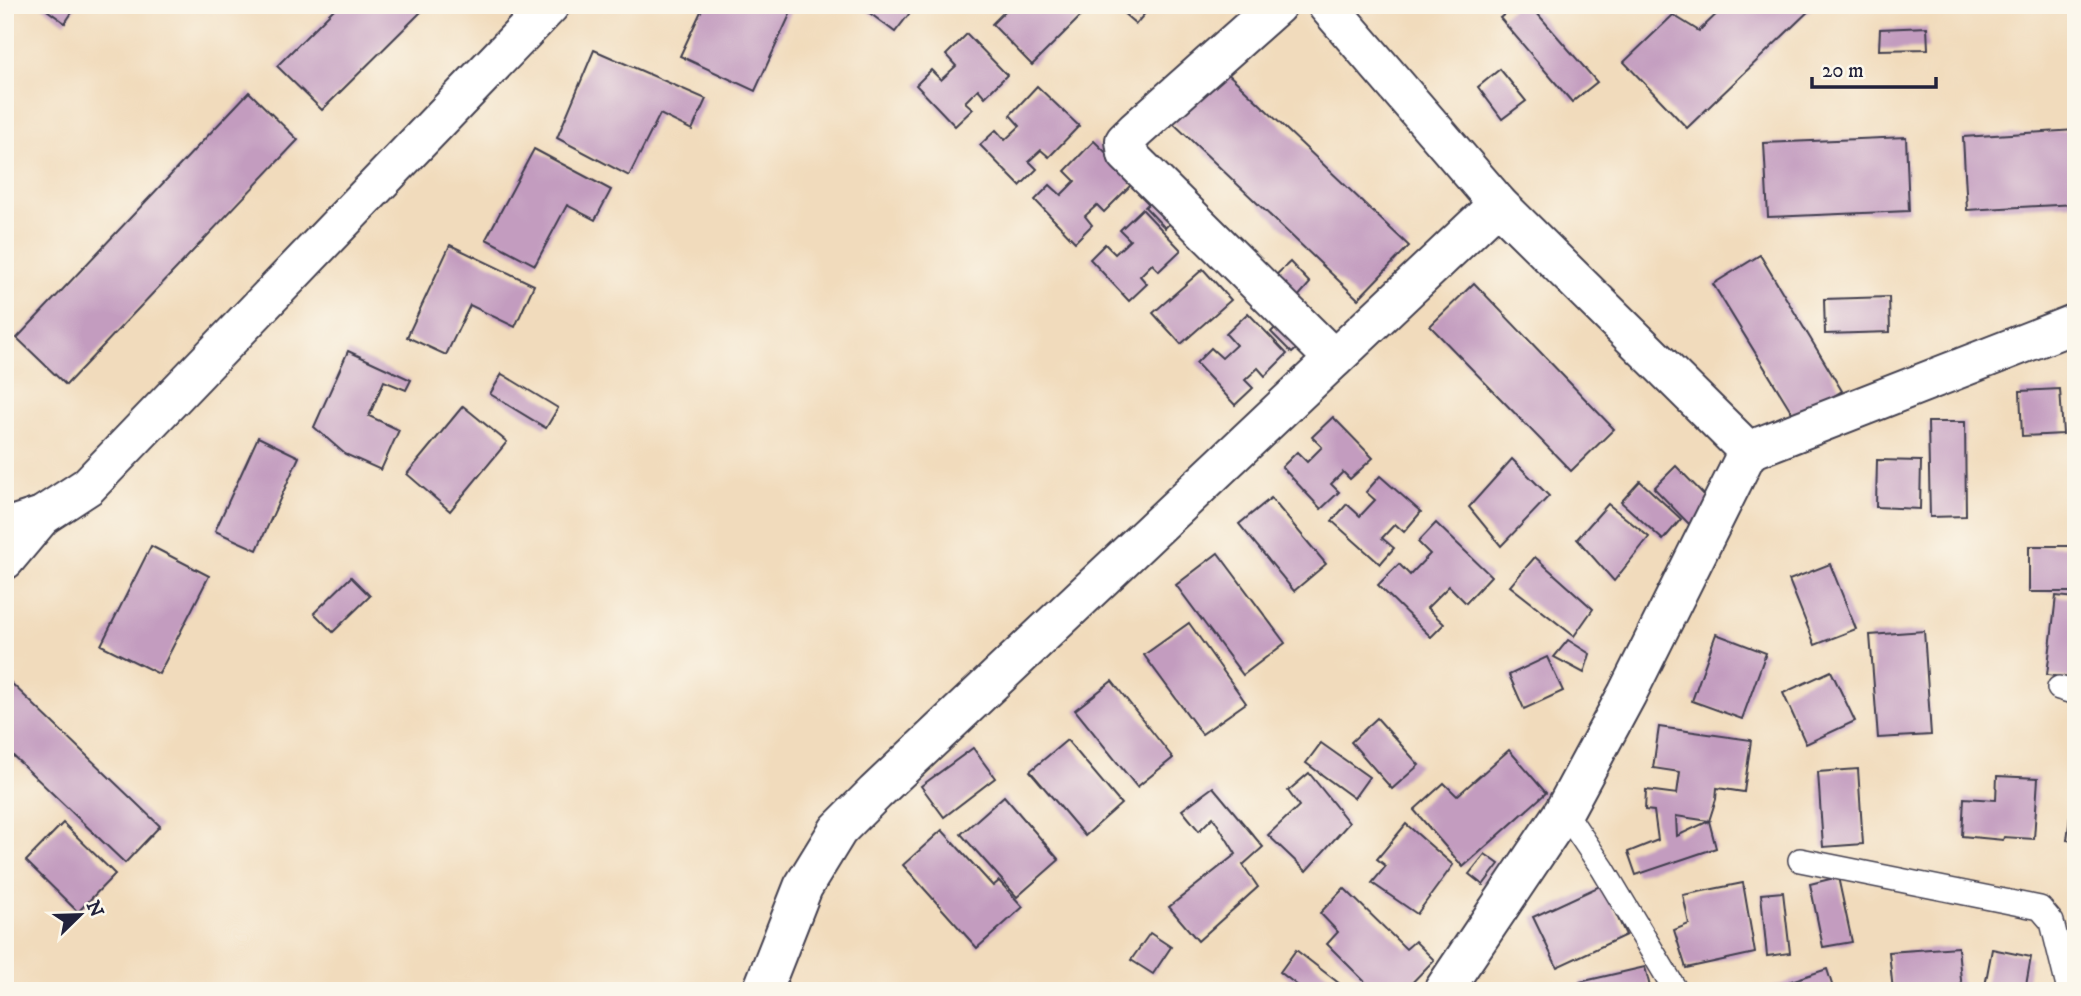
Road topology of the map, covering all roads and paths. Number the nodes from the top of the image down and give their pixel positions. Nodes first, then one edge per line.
1 (550, 5) edge
2 (1277, 5) edge
3 (1327, 5) edge
4 (1498, 204) junction
5 (2076, 323) edge
6 (1334, 359) junction
7 (1748, 451) junction
8 (43, 516) junction
9 (5, 528) edge
10 (5, 560) edge
11 (1564, 811) junction
12 (1800, 860) dead end
13 (762, 991) edge
14 (1443, 991) edge
15 (1676, 991) edge
16 (2069, 991) edge

1 - 8 street
2 - 6 street
3 - 4 street
4 - 6 street
4 - 7 street
5 - 7 street
6 - 13 street
7 - 11 street
8 - 9 street
8 - 10 street
11 - 14 street
11 - 15 lane
12 - 16 lane

